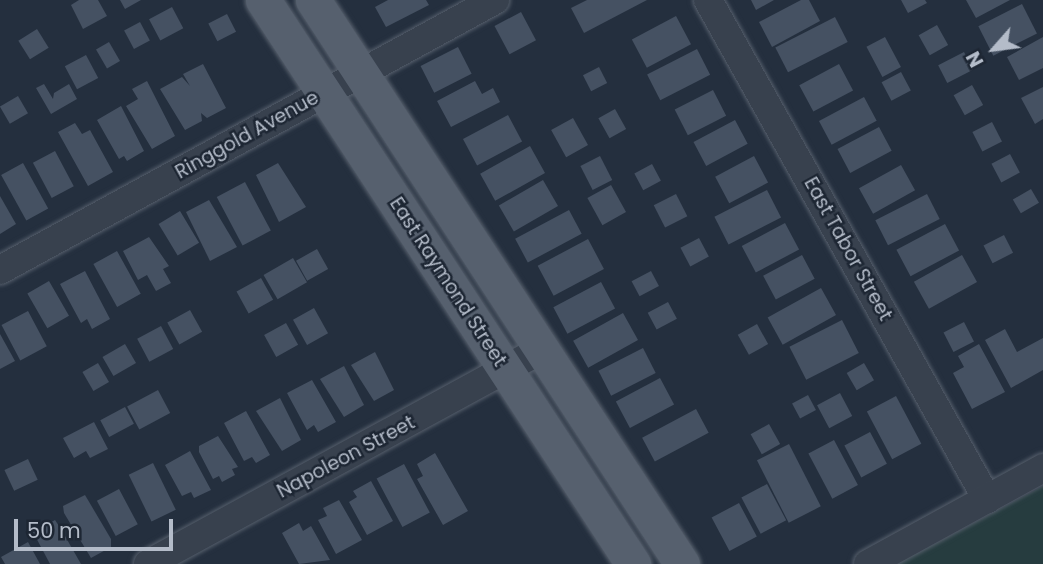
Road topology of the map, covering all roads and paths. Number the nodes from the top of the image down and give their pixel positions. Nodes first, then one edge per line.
1 (263, 0) edge
2 (313, 0) edge
3 (495, 0) edge
4 (708, 0) edge
5 (362, 72) junction
6 (324, 93) junction
7 (0, 270) edge
8 (543, 349) junction
9 (506, 370) junction
10 (1043, 468) edge
11 (987, 499) junction
12 (148, 564) edge
13 (633, 564) edge
14 (682, 564) edge
15 (868, 564) edge

1 - 6 main road, East Raymond Street
2 - 5 main road
3 - 5 street, Ringgold Avenue
4 - 11 street, East Tabor Street
5 - 6 street, Ringgold Avenue
5 - 8 main road
6 - 7 street, Ringgold Avenue
6 - 9 main road, East Raymond Street
8 - 9 street, Napoleon Street
8 - 14 main road
9 - 12 street, Napoleon Street
9 - 13 main road, East Raymond Street
10 - 11 street
11 - 15 street

